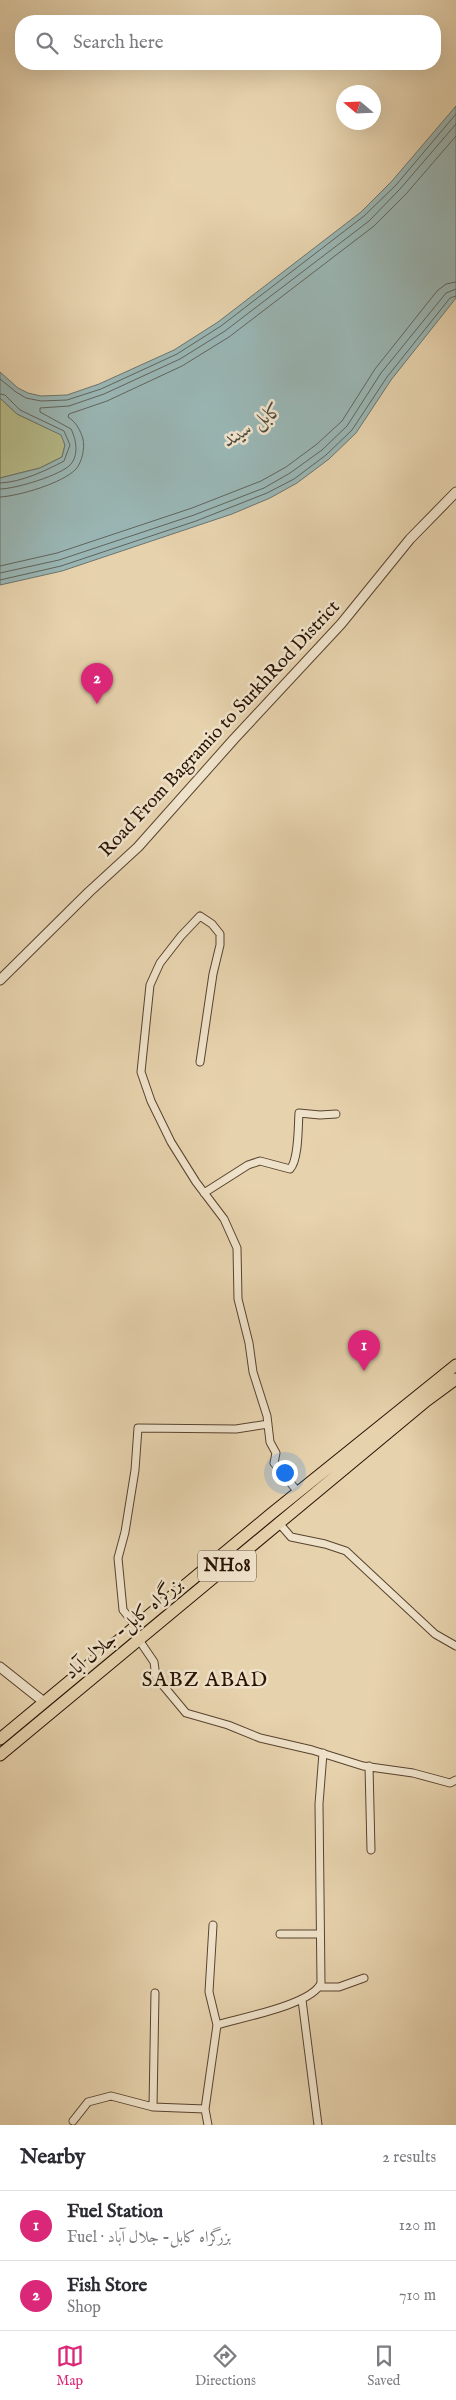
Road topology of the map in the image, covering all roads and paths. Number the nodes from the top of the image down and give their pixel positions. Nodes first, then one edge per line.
1 (456, 492) edge
2 (0, 980) edge
3 (200, 1062) dead end
4 (336, 1114) dead end
5 (204, 1193) junction
6 (456, 1365) edge
7 (456, 1379) edge
8 (268, 1424) junction
9 (298, 1492) junction
10 (271, 1514) junction
11 (279, 1523) junction
12 (136, 1626) junction
13 (139, 1640) junction
14 (456, 1646) edge
15 (0, 1667) edge
16 (44, 1702) junction
17 (0, 1739) edge
18 (323, 1753) junction
19 (0, 1755) edge
20 (369, 1766) junction
21 (456, 1780) edge
22 (371, 1850) dead end
23 (214, 1925) dead end
24 (280, 1934) dead end
25 (320, 1934) junction
26 (364, 1978) dead end
27 (319, 1987) junction
28 (155, 1993) dead end
29 (302, 2000) junction
30 (217, 2025) junction
31 (153, 2107) junction
32 (205, 2109) junction
33 (73, 2121) dead end
34 (208, 2125) edge
35 (318, 2125) edge

1 - 2 street, Road From Bagramio to SurkhRod District
3 - 5 street
4 - 5 street
5 - 8 street
6 - 9 highway, بزرگراه کابل- جلال آباد / NH08
7 - 11 highway, بزرگراه کابل- جلال آباد / NH08
8 - 9 street
8 - 12 street
9 - 10 highway, بزرگراه کابل- جلال آباد / NH08
10 - 11 street
10 - 12 highway, بزرگراه کابل- جلال آباد / NH08
11 - 13 highway, بزرگراه کابل- جلال آباد / NH08
11 - 14 street
12 - 16 highway, بزرگراه کابل- جلال آباد / NH08
13 - 18 street
13 - 19 highway, بزرگراه کابل- جلال آباد / NH08
15 - 16 street
16 - 17 highway, بزرگراه کابل- جلال آباد / NH08
18 - 20 street
18 - 25 street
20 - 21 street
20 - 22 street
23 - 30 street
24 - 25 street
25 - 27 street
26 - 27 street
27 - 29 street
28 - 31 street
29 - 30 street
29 - 35 street
30 - 32 street
31 - 32 street
31 - 33 street
32 - 34 street

